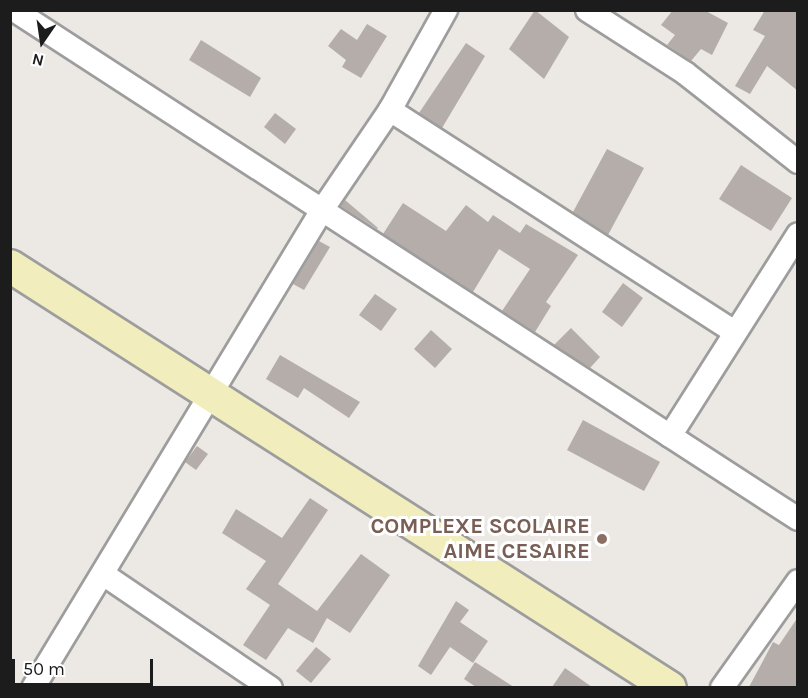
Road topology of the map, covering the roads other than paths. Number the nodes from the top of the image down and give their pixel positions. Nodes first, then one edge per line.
1 (14, 10) edge
2 (446, 10) edge
3 (587, 10) edge
4 (390, 110) junction
5 (798, 162) edge
6 (322, 210) junction
7 (798, 234) edge
8 (10, 266) edge
9 (734, 332) junction
10 (212, 397) junction
11 (670, 436) junction
12 (798, 519) edge
13 (103, 574) junction
14 (798, 581) edge
15 (33, 687) edge
16 (271, 687) edge
17 (670, 687) edge
18 (722, 687) edge

1 - 6 street
2 - 4 street
3 - 5 street
4 - 6 street
4 - 9 street
6 - 10 street
6 - 11 street
7 - 9 street
8 - 10 main road
9 - 11 street
10 - 13 street
10 - 17 main road
11 - 12 street
13 - 15 street
13 - 16 street
14 - 18 street

